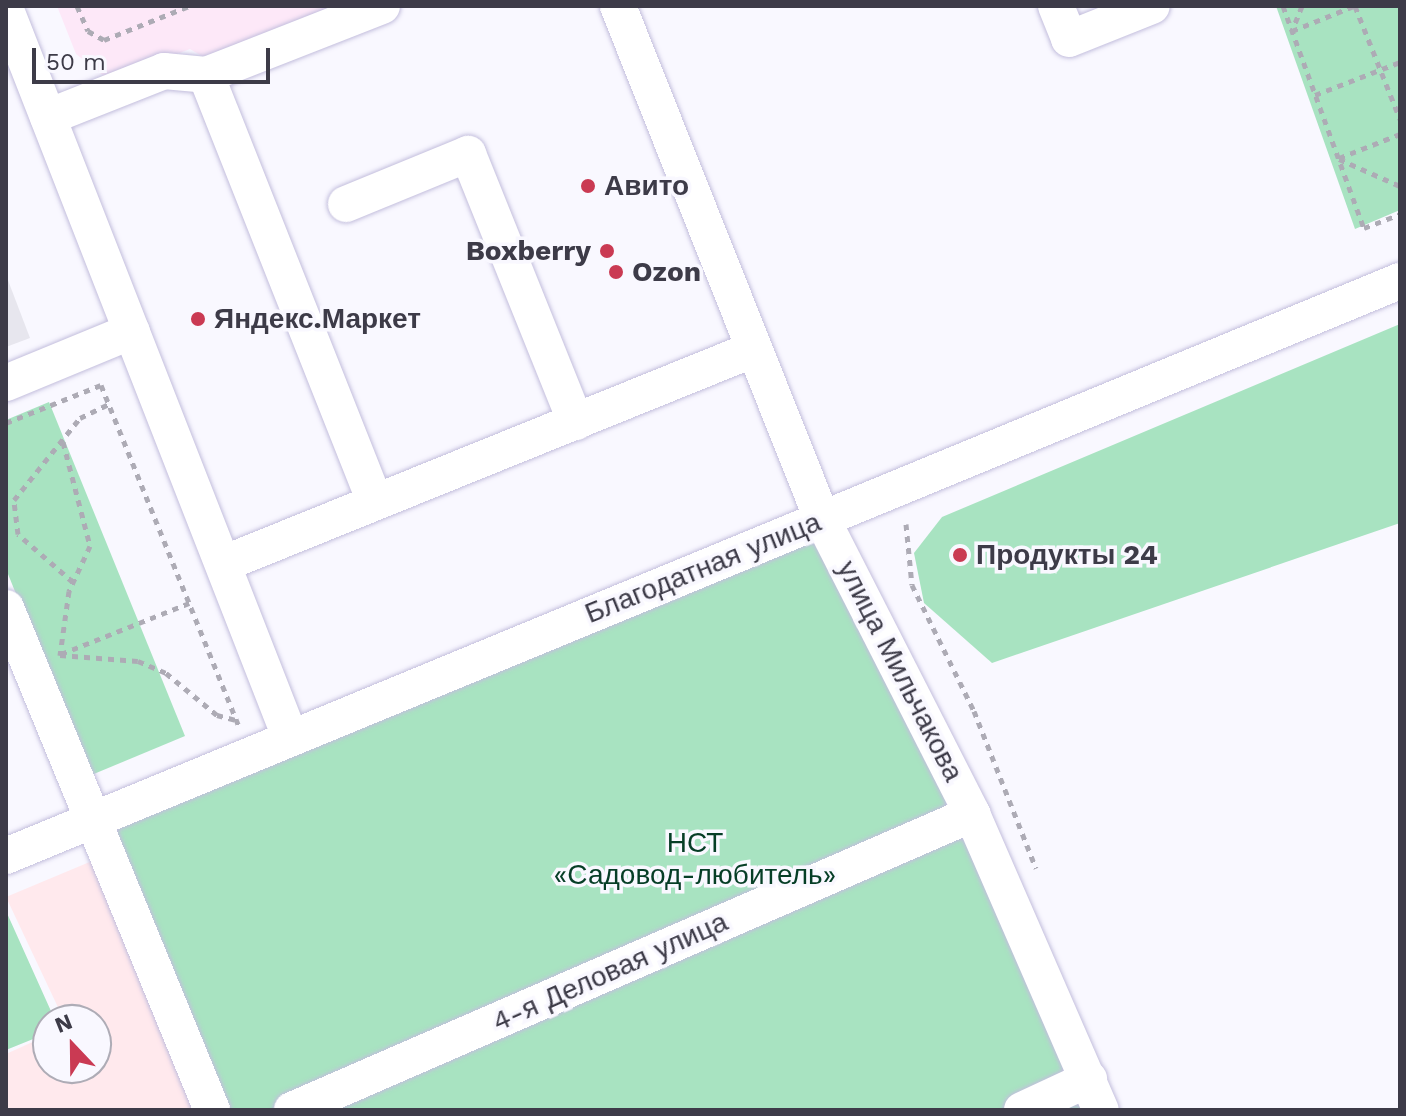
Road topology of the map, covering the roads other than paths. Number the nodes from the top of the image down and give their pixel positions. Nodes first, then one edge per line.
1 (382, 6) edge
2 (618, 6) edge
3 (1056, 6) edge
4 (1152, 6) edge
5 (6, 10) edge
6 (206, 75) junction
7 (48, 117) junction
8 (346, 204) dead end
9 (1400, 281) edge
10 (132, 331) junction
11 (752, 350) junction
12 (6, 383) edge
13 (576, 422) junction
14 (375, 502) junction
15 (822, 519) junction
16 (223, 564) junction
17 (6, 608) edge
18 (290, 737) junction
19 (972, 814) junction
20 (93, 819) junction
21 (6, 856) edge
22 (1095, 1095) edge
23 (212, 1110) edge
24 (292, 1110) edge
25 (1022, 1110) edge

1 - 6 street
2 - 11 street, улица Мильчакова
3 - 4 street
5 - 7 street
6 - 7 street
6 - 14 street
7 - 10 street
8 - 13 street
9 - 15 street, Благодатная улица
10 - 12 street
10 - 16 street
11 - 13 street
11 - 15 street, улица Мильчакова
13 - 14 street
14 - 16 street
15 - 18 street, Благодатная улица
15 - 19 street, улица Мильчакова
16 - 18 street
17 - 20 street
18 - 20 street, Благодатная улица
19 - 22 street, улица Мильчакова
19 - 24 street, 4-я Деловая улица
20 - 21 street, Благодатная улица
20 - 23 street
22 - 25 street

